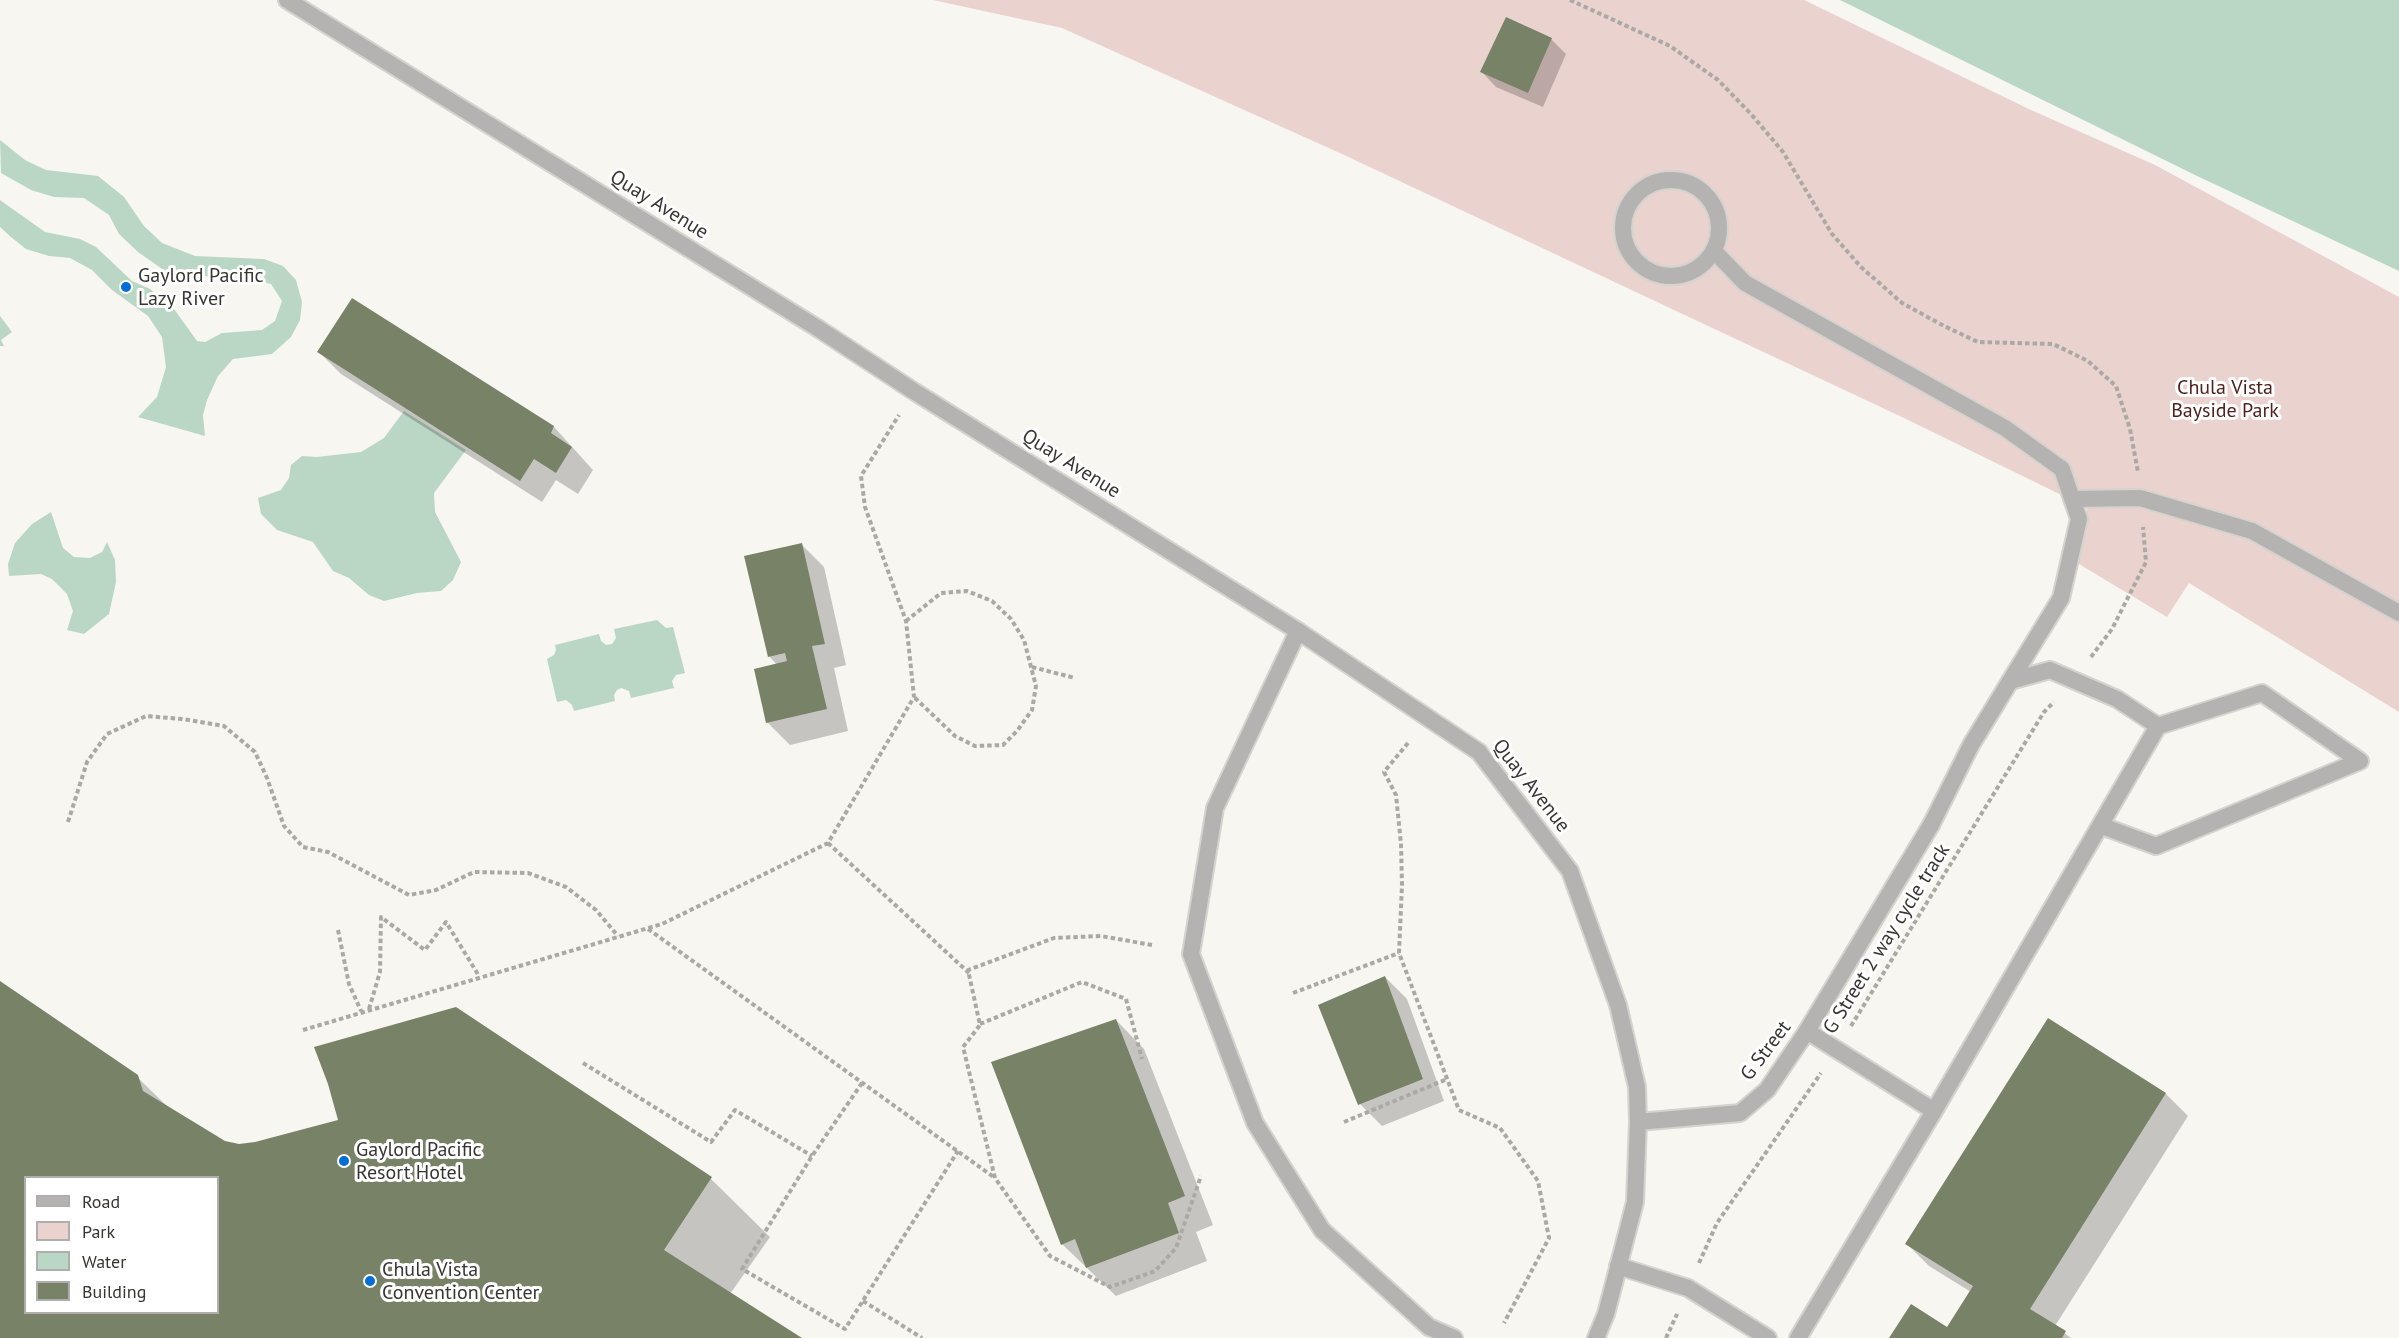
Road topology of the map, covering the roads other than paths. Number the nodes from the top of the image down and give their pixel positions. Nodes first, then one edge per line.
1 (287, 0) edge
2 (1714, 251) junction
3 (2072, 499) junction
4 (2399, 613) edge
5 (1298, 631) junction
6 (2010, 681) junction
7 (2158, 726) junction
8 (2102, 826) junction
9 (1807, 1031) junction
10 (1934, 1111) junction
11 (1638, 1122) junction
12 (1618, 1266) junction
13 (1454, 1338) edge
14 (1596, 1338) edge
15 (1768, 1338) edge
16 (1798, 1338) edge

1 - 5 street, Quay Avenue
2 - 2 street
2 - 3 street
3 - 4 street
3 - 6 street
5 - 11 street, Quay Avenue
5 - 13 street
6 - 7 street
6 - 9 street, G Street
7 - 8 street
7 - 8 street
8 - 10 street
9 - 10 street
9 - 11 street, G Street
10 - 16 street
11 - 12 street
12 - 14 street
12 - 15 street

